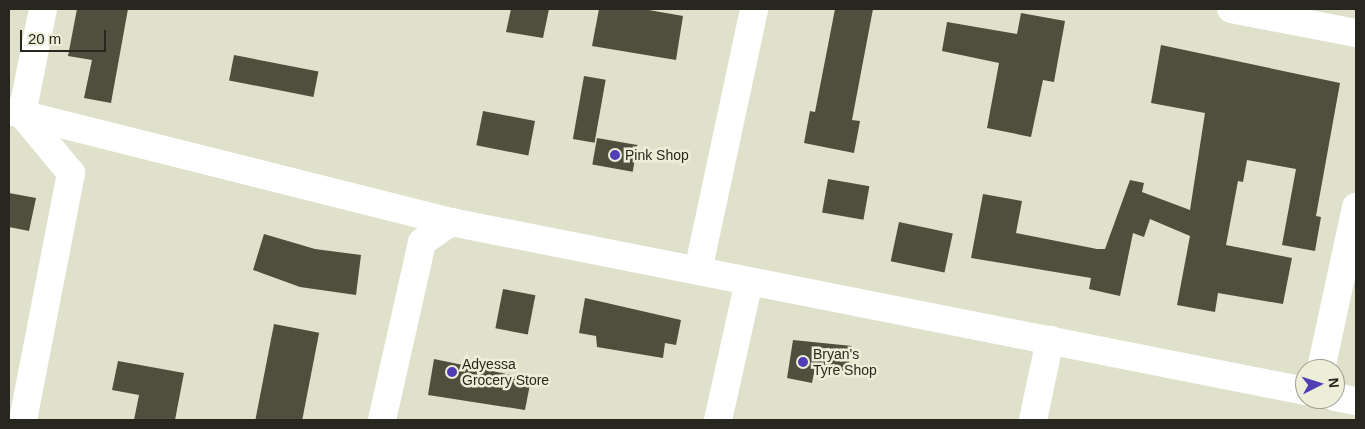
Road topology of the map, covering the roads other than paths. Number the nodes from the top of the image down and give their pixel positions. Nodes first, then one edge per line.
1 (43, 9) edge
2 (754, 9) edge
3 (1231, 9) edge
4 (1356, 33) edge
5 (15, 112) edge
6 (1356, 208) edge
7 (451, 222) junction
8 (698, 271) junction
9 (749, 281) junction
10 (1050, 340) junction
11 (1324, 359) edge
12 (1295, 389) edge
13 (23, 420) edge
14 (382, 420) edge
15 (718, 420) edge
16 (1033, 420) edge

1 - 5 street
2 - 8 street
3 - 4 street
5 - 7 street
5 - 13 street
6 - 11 street
7 - 8 street
7 - 14 street
8 - 9 street
9 - 10 street
9 - 15 street
10 - 12 street
10 - 16 street

